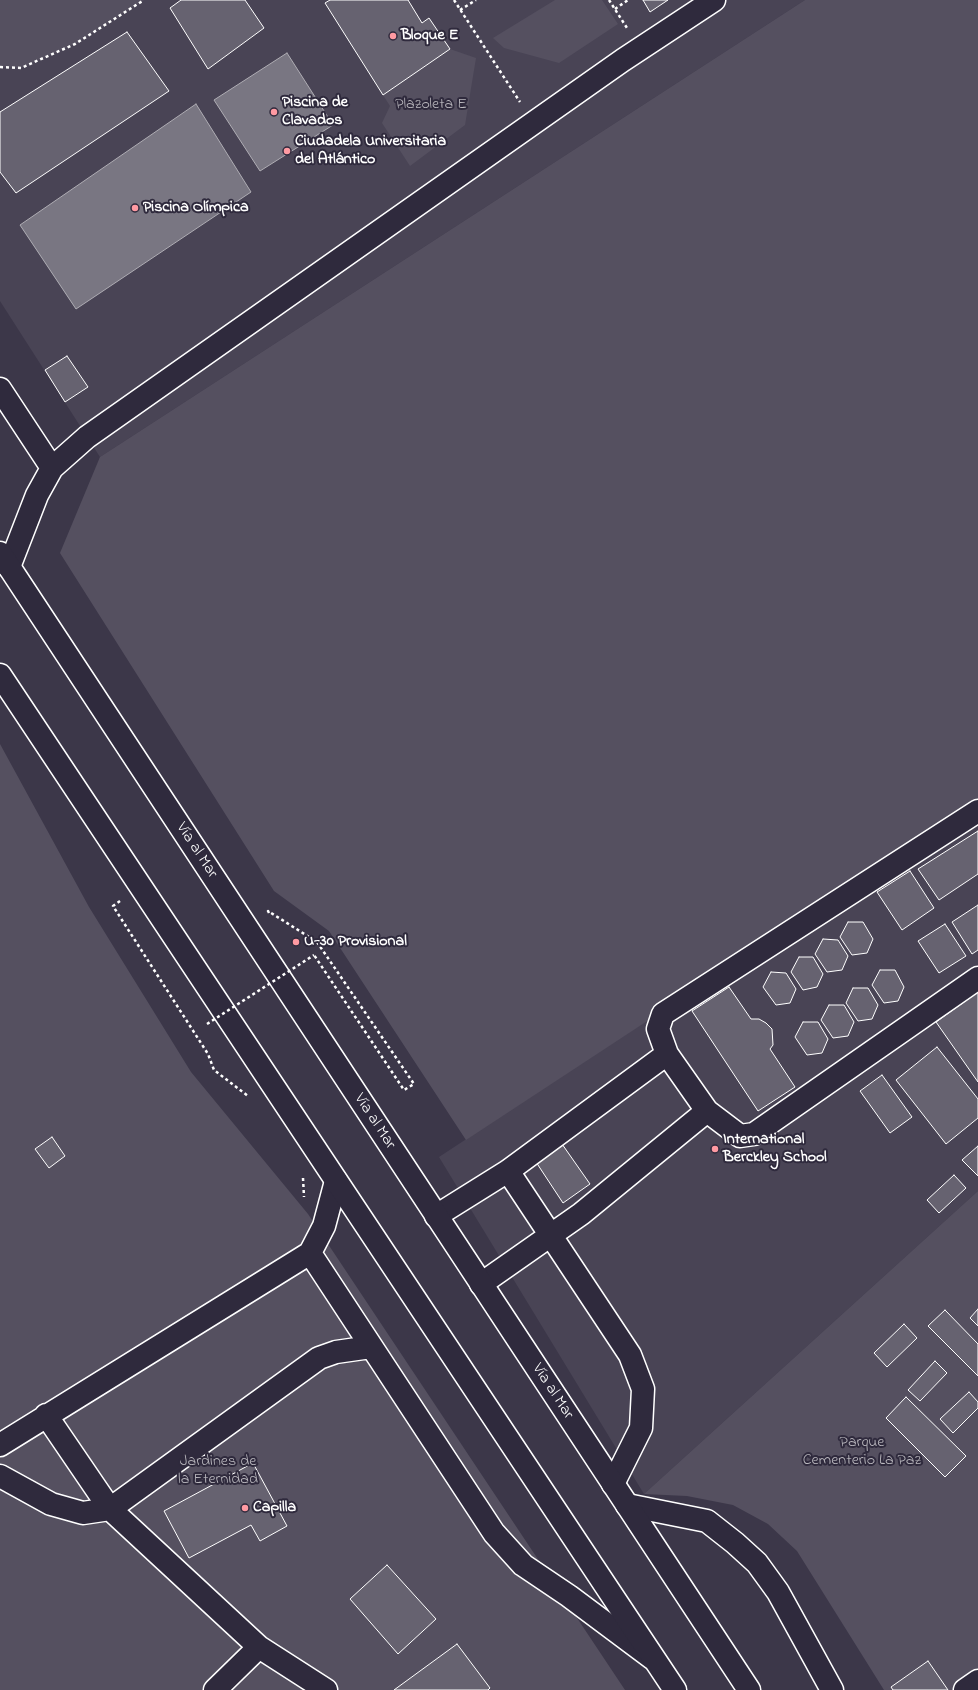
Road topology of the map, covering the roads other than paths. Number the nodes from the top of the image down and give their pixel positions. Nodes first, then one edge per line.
1 (714, 0) edge
2 (0, 388) edge
3 (52, 468) junction
4 (4, 560) edge
5 (0, 675) edge
6 (978, 811) edge
7 (978, 978) edge
8 (667, 1054) junction
9 (707, 1111) junction
10 (508, 1171) junction
11 (336, 1181) junction
12 (436, 1216) junction
13 (550, 1234) junction
14 (310, 1253) junction
15 (481, 1284) junction
16 (371, 1347) junction
17 (46, 1415) junction
18 (0, 1445) edge
19 (0, 1476) edge
20 (613, 1484) junction
21 (627, 1505) junction
22 (110, 1509) junction
23 (259, 1647) junction
24 (656, 1661) junction
25 (978, 1681) edge
26 (216, 1690) edge
27 (326, 1690) edge
28 (675, 1690) edge
29 (749, 1690) edge
30 (832, 1690) edge
31 (965, 1690) edge

1 - 3 main road
2 - 3 main road
3 - 4 main road
4 - 12 main road, Vía al Mar
5 - 11 main road
6 - 8 main road
7 - 9 main road
8 - 9 main road
8 - 10 main road
9 - 13 main road
10 - 12 main road
10 - 13 main road
11 - 14 main road
11 - 24 main road
12 - 15 main road, Vía al Mar
13 - 15 main road
13 - 20 main road
14 - 16 main road
14 - 17 main road
15 - 20 main road, Vía al Mar
16 - 22 main road
16 - 24 main road
17 - 18 main road
17 - 22 main road
19 - 22 main road
20 - 21 main road, Vía al Mar
21 - 29 main road, Vía al Mar
21 - 30 main road
22 - 23 main road
23 - 26 main road
23 - 27 main road
24 - 28 main road
25 - 31 main road

